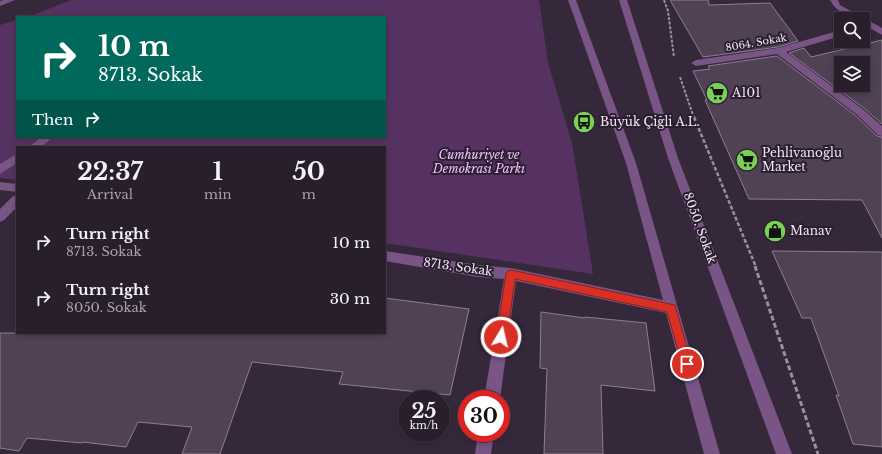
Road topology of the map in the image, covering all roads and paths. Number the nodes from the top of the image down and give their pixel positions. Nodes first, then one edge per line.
1 (10, 0) edge
2 (572, 0) edge
3 (664, 0) edge
4 (834, 0) edge
5 (625, 2) edge
6 (0, 4) edge
7 (848, 12) edge
8 (882, 20) edge
9 (870, 22) edge
10 (870, 26) edge
11 (882, 32) edge
12 (834, 35) edge
13 (779, 51) junction
14 (696, 63) joint
15 (675, 64) junction
16 (882, 132) edge
17 (47, 138) edge
18 (35, 146) edge
19 (16, 159) edge
20 (0, 170) edge
21 (0, 186) edge
22 (16, 188) edge
23 (16, 200) edge
24 (0, 217) edge
25 (386, 256) edge
26 (511, 274) junction
27 (671, 308) junction
28 (493, 390) edge
29 (485, 442) edge
30 (483, 454) edge
31 (712, 454) edge
32 (784, 454) edge
33 (818, 454) edge

1 - 6 street
2 - 27 street
3 - 15 path
4 - 7 street
5 - 32 street, 8050. Sokak
8 - 9 street
10 - 11 street
12 - 13 street, 8064. Sokak
13 - 14 street, 8064. Sokak
13 - 16 street
14 - 15 path
15 - 33 path
17 - 18 street
19 - 20 street
21 - 22 street
23 - 24 street
25 - 26 street, 8713. Sokak
26 - 27 street, 8713. Sokak
26 - 28 street
27 - 31 street
29 - 30 street

